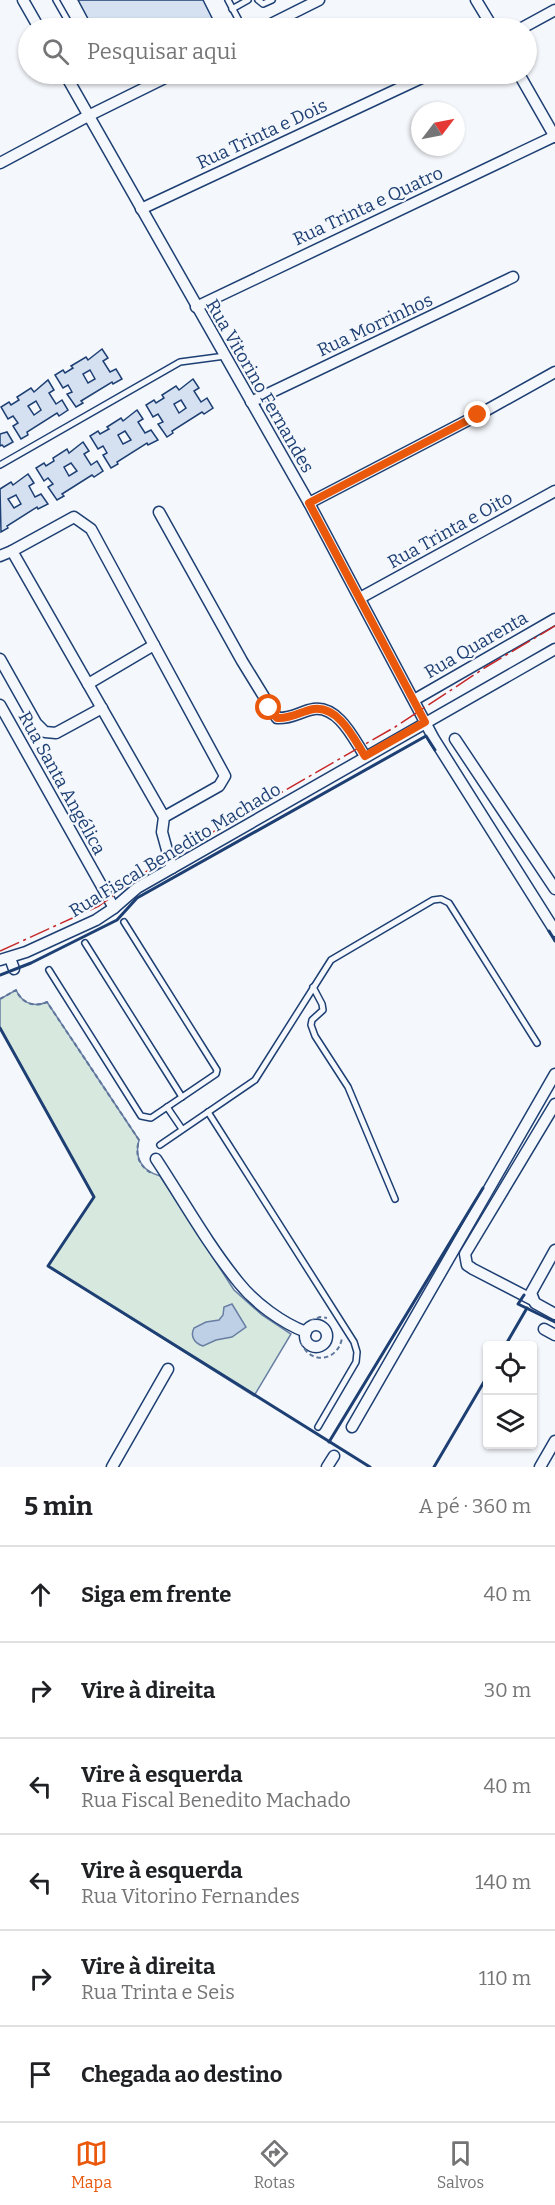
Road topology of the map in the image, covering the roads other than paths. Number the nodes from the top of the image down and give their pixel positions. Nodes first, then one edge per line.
1 (24, 0) edge
2 (56, 0) edge
3 (228, 0) edge
4 (248, 0) edge
5 (258, 0) edge
6 (272, 0) edge
7 (319, 0) edge
8 (476, 0) edge
9 (232, 9) junction
10 (555, 10) edge
11 (34, 18) edge
12 (66, 18) edge
13 (237, 18) edge
14 (283, 18) edge
15 (487, 18) edge
16 (537, 20) edge
17 (70, 84) edge
18 (153, 84) edge
19 (409, 84) edge
20 (525, 84) edge
21 (88, 116) junction
22 (555, 136) edge
23 (0, 163) edge
24 (141, 209) junction
25 (513, 277) dead end
26 (196, 307) junction
27 (225, 356) junction
28 (555, 372) edge
29 (251, 402) junction
30 (0, 465) edge
31 (555, 491) edge
32 (309, 503) junction
33 (159, 512) dead end
34 (12, 551) junction
35 (0, 556) edge
36 (360, 598) junction
37 (555, 619) edge
38 (154, 645) junction
39 (555, 649) edge
40 (0, 659) edge
41 (88, 684) junction
42 (414, 700) junction
43 (0, 705) edge
44 (102, 708) junction
45 (425, 722) junction
46 (455, 739) dead end
47 (365, 756) junction
48 (164, 817) junction
49 (172, 868) junction
50 (555, 889) edge
51 (114, 908) junction
52 (124, 922) dead end
53 (555, 931) edge
54 (85, 943) dead end
55 (26, 952) junction
56 (5, 959) edge
57 (31, 963) dead end
58 (14, 969) dead end
59 (49, 970) dead end
60 (313, 987) junction
61 (537, 1043) dead end
62 (555, 1074) edge
63 (182, 1097) junction
64 (555, 1104) edge
65 (167, 1107) junction
66 (208, 1112) junction
67 (182, 1129) junction
68 (160, 1145) dead end
69 (156, 1159) dead end
70 (395, 1199) dead end
71 (555, 1250) edge
72 (533, 1300) junction
73 (555, 1314) edge
74 (544, 1329) dead end
75 (304, 1331) road end
76 (555, 1335) edge
77 (168, 1370) dead end
78 (318, 1426) dead end
79 (352, 1427) dead end
80 (555, 1441) edge
81 (334, 1455) dead end
82 (112, 1467) edge
83 (327, 1467) edge
84 (540, 1467) edge

1 - 11 street
2 - 12 lane
3 - 9 lane
4 - 9 lane
5 - 6 lane
7 - 14 street
8 - 15 street
9 - 13 lane
10 - 16 street
17 - 21 street, Rua Vitorino Fernandes
18 - 21 street
19 - 24 street, Rua Trinta e Dois
20 - 22 street
21 - 23 street
21 - 24 street, Rua Vitorino Fernandes
22 - 26 street, Rua Trinta e Quatro
24 - 26 street, Rua Vitorino Fernandes
25 - 29 street, Rua Morrinhos
26 - 27 street, Rua Vitorino Fernandes
27 - 29 street, Rua Vitorino Fernandes
27 - 30 lane
28 - 32 street
29 - 32 street, Rua Vitorino Fernandes
31 - 36 street, Rua Trinta e Oito
32 - 36 street, Rua Vitorino Fernandes
33 - 47 street
34 - 35 street
34 - 38 street
34 - 41 street
36 - 42 street, Rua Vitorino Fernandes
37 - 42 street, Rua Quarenta
38 - 41 street
38 - 48 street
39 - 45 street, Rua Fiscal Benedito Machado
40 - 44 street
41 - 44 street
42 - 45 street, Rua Vitorino Fernandes
43 - 51 street, Rua Santa Angélica
44 - 48 street
45 - 47 street, Rua Fiscal Benedito Machado
45 - 53 street, Rua Vitorino Fernandes
46 - 50 street
47 - 49 street, Rua Fiscal Benedito Machado
48 - 49 street
49 - 51 street, Rua Fiscal Benedito Machado
51 - 55 street, Rua Fiscal Benedito Machado
52 - 63 lane
54 - 63 lane
55 - 56 street, Rua Fiscal Benedito Machado
55 - 57 street
56 - 58 street
59 - 65 lane
60 - 61 lane
60 - 66 lane
60 - 70 lane
62 - 79 street
63 - 65 lane
64 - 72 street
65 - 67 lane
66 - 67 lane
66 - 78 lane
67 - 68 lane
69 - 75 street
71 - 72 street
72 - 73 street
74 - 76 street
77 - 82 street
80 - 84 street
81 - 83 street

